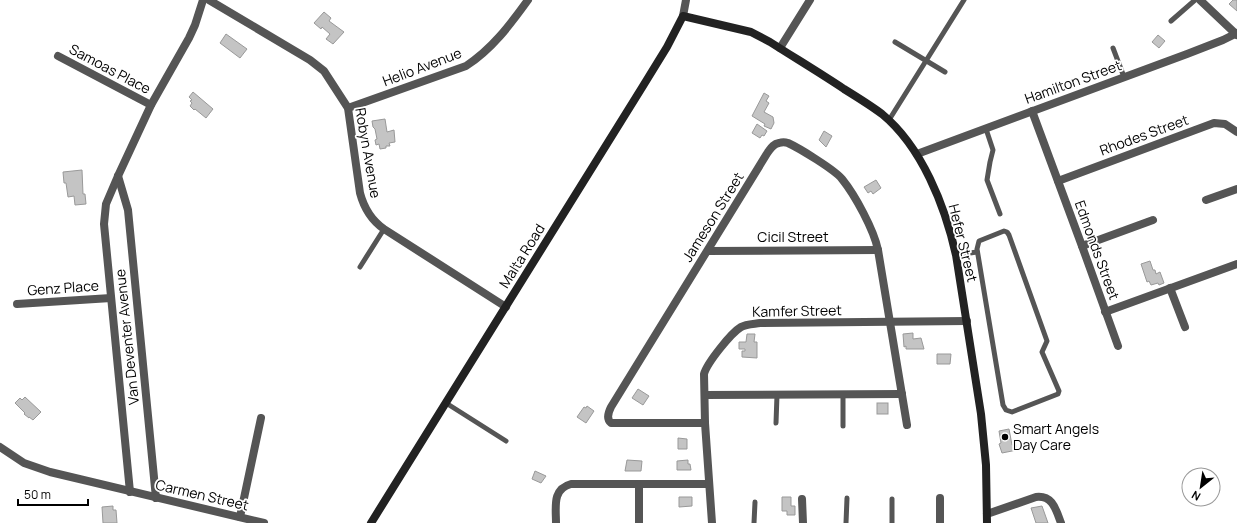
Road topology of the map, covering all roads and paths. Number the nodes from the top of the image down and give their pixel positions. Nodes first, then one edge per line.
1 (203, 0) edge
2 (210, 0) edge
3 (528, 0) edge
4 (686, 0) edge
5 (810, 0) edge
6 (964, 0) edge
7 (1195, 0) edge
8 (1200, 0) edge
9 (684, 16) junction
10 (1171, 21) dead end
11 (1237, 34) edge
12 (895, 42) dead end
13 (780, 48) junction
14 (1113, 48) dead end
15 (58, 56) dead end
16 (926, 61) junction
17 (945, 72) dead end
18 (1124, 77) junction
19 (151, 105) junction
20 (348, 108) junction
21 (1032, 111) junction
22 (888, 120) junction
23 (986, 129) junction
24 (1237, 132) edge
25 (917, 154) junction
26 (118, 176) junction
27 (1058, 180) junction
28 (1237, 189) edge
29 (1206, 200) dead end
30 (1000, 214) dead end
31 (1153, 220) dead end
32 (384, 229) junction
33 (1082, 246) junction
34 (878, 250) junction
35 (708, 251) junction
36 (977, 252) junction
37 (956, 255) junction
38 (1237, 265) edge
39 (360, 267) dead end
40 (1170, 288) junction
41 (111, 298) junction
42 (17, 304) dead end
43 (506, 307) junction
44 (1105, 312) junction
45 (967, 321) junction
46 (890, 323) junction
47 (1185, 327) dead end
48 (1118, 346) dead end
49 (902, 394) junction
50 (705, 395) junction
51 (776, 395) junction
52 (843, 395) junction
53 (446, 403) junction
54 (261, 418) dead end
55 (705, 423) junction
56 (776, 423) dead end
57 (907, 425) dead end
58 (843, 426) dead end
59 (506, 441) dead end
60 (0, 447) edge
61 (639, 484) junction
62 (709, 484) junction
63 (130, 492) junction
64 (156, 498) junction
65 (847, 498) dead end
66 (940, 498) dead end
67 (802, 499) dead end
68 (892, 499) dead end
69 (755, 502) dead end
70 (987, 514) junction
71 (240, 517) junction
72 (264, 523) edge
73 (372, 523) edge
74 (556, 523) edge
75 (639, 523) edge
76 (712, 523) edge
77 (754, 523) edge
78 (803, 523) edge
79 (846, 523) edge
80 (892, 523) edge
81 (940, 523) edge
82 (987, 523) edge
83 (1061, 523) edge

1 - 19 street, Van Deventer Avenue
2 - 20 street, Robyn Avenue
3 - 20 street, Helio Avenue
4 - 9 street, Malta Road
5 - 13 street
6 - 16 lane
7 - 10 lane
8 - 11 street
9 - 13 street, Hefer Street
9 - 43 street, Malta Road
11 - 18 street, Hamilton Street
12 - 16 lane
13 - 22 street, Hefer Street
14 - 18 lane
15 - 19 street, Samoas Place
16 - 17 lane
16 - 22 lane
18 - 21 street, Hamilton Street
19 - 26 street, Van Deventer Avenue
20 - 32 street, Robyn Avenue
21 - 23 street, Hamilton Street
21 - 27 street, Edmonds Street
22 - 25 street, Hefer Street
23 - 25 street, Hamilton Street
23 - 30 lane
24 - 27 street, Rhodes Street
25 - 37 street, Hefer Street
26 - 41 street, Van Deventer Avenue
26 - 64 street, Van Deventer Avenue
27 - 33 street, Edmonds Street
28 - 29 street
31 - 33 street
32 - 39 lane
32 - 43 street, Robyn Avenue
33 - 44 street, Edmonds Street
34 - 35 street, Cicil Street
34 - 35 street, Jameson Street
34 - 46 street, Jameson Street
35 - 55 street, Jameson Street
36 - 36 lane
36 - 37 lane
37 - 45 street, Hefer Street
38 - 40 street, Edmonds Street
40 - 44 street, Edmonds Street
40 - 47 street
41 - 42 street, Genz Place
41 - 63 street, Van Deventer Avenue
43 - 53 street, Malta Road
44 - 48 street
45 - 46 street, Kamfer Street
45 - 70 street, Hefer Street
46 - 49 street, Jameson Street
46 - 50 street, Kamfer Street
49 - 52 street
49 - 57 street, Jameson Street
50 - 51 street
50 - 55 street, Kamfer Street
51 - 52 street
51 - 56 lane
52 - 58 lane
53 - 59 lane
53 - 73 street, Malta Road
54 - 71 street
55 - 62 street, Kamfer Street
60 - 63 street, Carmen Street
61 - 62 street
61 - 74 street
61 - 75 street
62 - 76 street, Kamfer Street
63 - 64 street, Carmen Street
64 - 71 street, Carmen Street
65 - 79 lane
66 - 81 street
67 - 78 street
68 - 80 lane
69 - 77 lane
70 - 82 street, Hefer Street
70 - 83 street
71 - 72 street, Carmen Street

